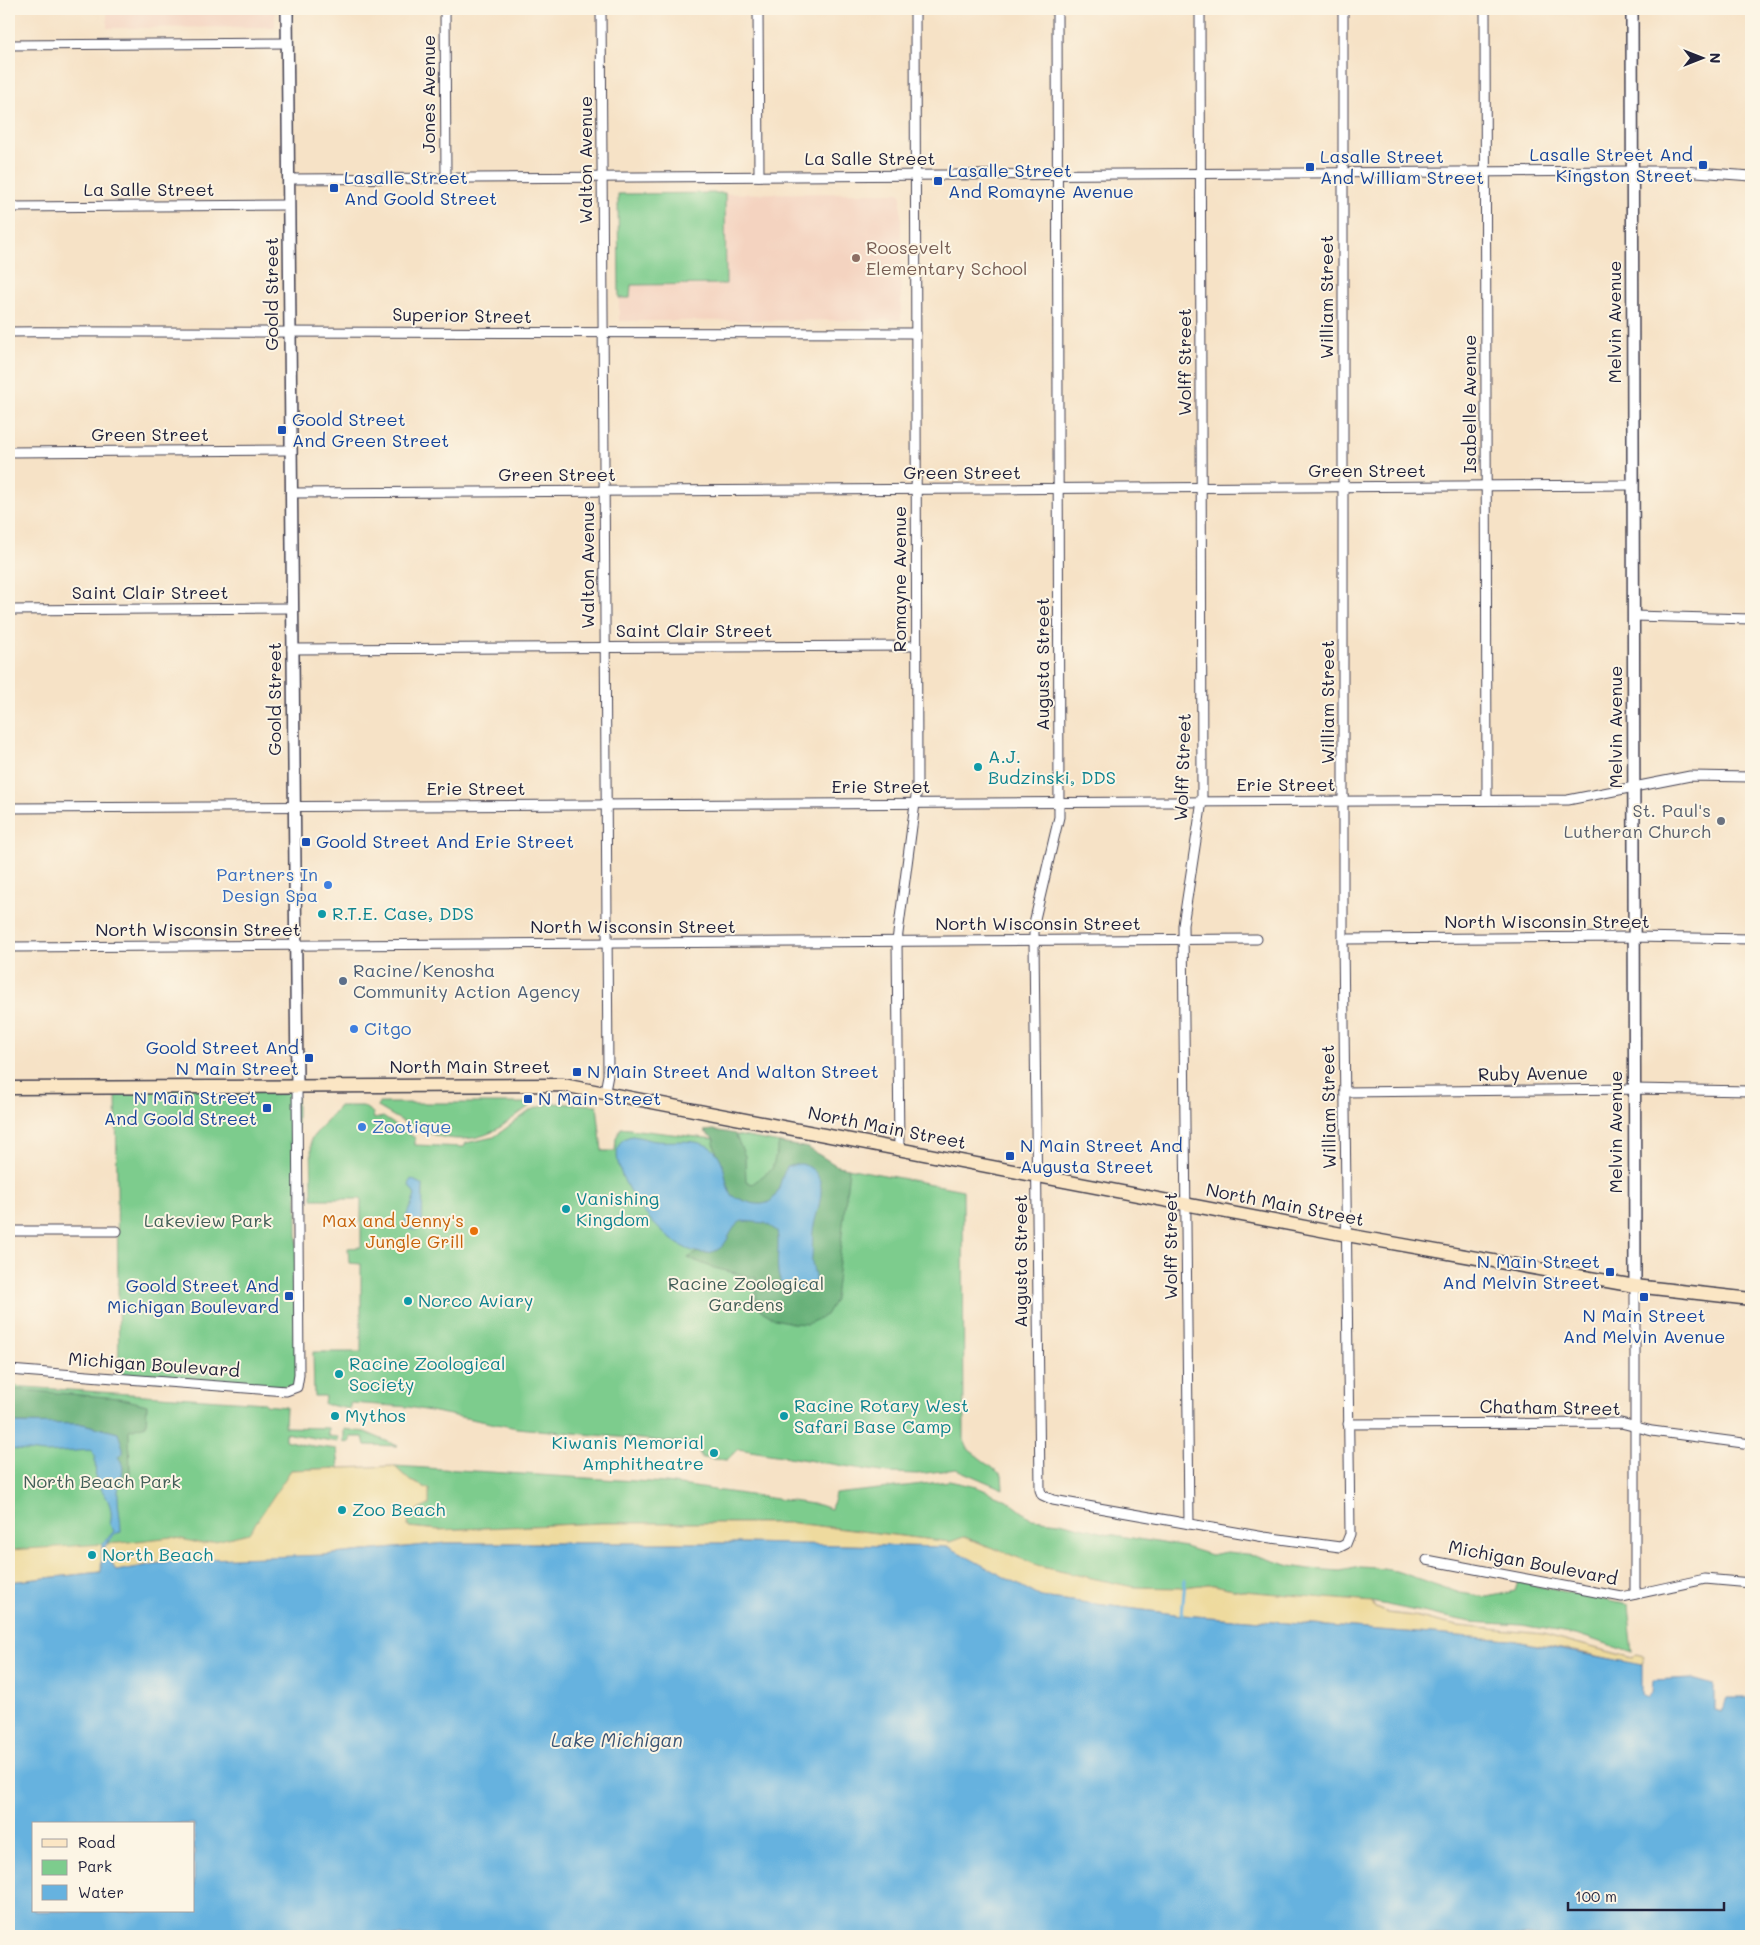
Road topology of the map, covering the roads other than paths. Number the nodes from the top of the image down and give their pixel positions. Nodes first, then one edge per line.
1 (287, 9) edge
2 (445, 9) edge
3 (601, 9) edge
4 (758, 9) edge
5 (914, 9) edge
6 (1057, 9) edge
7 (1200, 9) edge
8 (1342, 9) edge
9 (1485, 9) edge
10 (1632, 9) edge
11 (288, 43) junction
12 (9, 45) edge
13 (1632, 171) junction
14 (1486, 172) junction
15 (1343, 173) junction
16 (1201, 174) junction
17 (915, 175) junction
18 (1058, 175) junction
19 (759, 176) junction
20 (1751, 176) edge
21 (602, 177) junction
22 (446, 178) junction
23 (289, 179) junction
24 (289, 206) junction
25 (9, 207) edge
26 (290, 330) junction
27 (9, 332) edge
28 (916, 333) junction
29 (603, 334) junction
30 (291, 450) junction
31 (9, 452) edge
32 (1633, 485) junction
33 (1486, 486) junction
34 (1344, 487) junction
35 (1201, 488) junction
36 (1058, 489) junction
37 (916, 490) junction
38 (604, 491) junction
39 (291, 493) junction
40 (292, 608) junction
41 (9, 610) edge
42 (1633, 616) junction
43 (1751, 618) edge
44 (916, 646) junction
45 (604, 648) junction
46 (292, 649) junction
47 (1751, 777) edge
48 (1635, 786) junction
49 (1487, 800) junction
50 (1202, 801) junction
51 (1345, 801) junction
52 (1059, 802) junction
53 (916, 803) junction
54 (605, 804) junction
55 (293, 806) junction
56 (9, 808) edge
57 (1634, 937) junction
58 (1257, 939) dead end
59 (1343, 939) junction
60 (1751, 939) edge
61 (1034, 940) junction
62 (1184, 940) junction
63 (897, 941) junction
64 (607, 944) junction
65 (295, 946) junction
66 (9, 947) edge
67 (296, 1086) junction
68 (9, 1088) edge
69 (1633, 1089) junction
70 (605, 1091) junction
71 (1751, 1091) edge
72 (1345, 1092) junction
73 (899, 1148) junction
74 (1036, 1176) junction
75 (1188, 1204) junction
76 (9, 1231) edge
77 (117, 1231) dead end
78 (1346, 1235) junction
79 (1635, 1286) junction
80 (1751, 1299) edge
81 (9, 1370) edge
82 (297, 1388) joint
83 (1348, 1424) junction
84 (1635, 1426) junction
85 (1751, 1444) edge
86 (1189, 1524) junction
87 (1427, 1560) dead end
88 (1751, 1583) edge
89 (1635, 1594) junction

1 - 11 street, Goold Street
2 - 22 street, Jones Avenue
3 - 21 street, Walton Avenue
4 - 19 street
5 - 17 street, Romayne Avenue
6 - 18 street, Augusta Street
7 - 16 street, Wolff Street
8 - 15 street, William Street
9 - 14 street, Isabelle Avenue
10 - 13 street, Melvin Avenue
11 - 12 street
11 - 23 street, Goold Street
13 - 14 street, La Salle Street
13 - 20 street, La Salle Street
13 - 32 street, Melvin Avenue
14 - 15 street, La Salle Street
14 - 33 street, Isabelle Avenue
15 - 16 street, La Salle Street
15 - 34 street, William Street
16 - 18 street, La Salle Street
16 - 35 street, Wolff Street
17 - 18 street, La Salle Street
17 - 19 street, La Salle Street
17 - 28 street, Romayne Avenue
18 - 36 street, Augusta Street
19 - 21 street, La Salle Street
21 - 22 street, La Salle Street
21 - 29 street, Walton Avenue
22 - 23 street, La Salle Street
23 - 24 street, Goold Street
24 - 25 street, La Salle Street
24 - 26 street, Goold Street
26 - 27 street, Superior Street
26 - 29 street, Superior Street
26 - 30 street, Goold Street
28 - 29 street, Superior Street
28 - 37 street, Romayne Avenue
29 - 38 street, Walton Avenue
30 - 31 street, Green Street
30 - 39 street, Goold Street
32 - 33 street, Green Street
32 - 42 street, Melvin Avenue
33 - 34 street, Green Street
33 - 49 street, Isabelle Avenue
34 - 35 street, Green Street
34 - 51 street, William Street
35 - 36 street, Green Street
35 - 50 street, Wolff Street
36 - 37 street, Green Street
36 - 52 street, Augusta Street
37 - 38 street, Green Street
37 - 44 street, Romayne Avenue
38 - 39 street, Green Street
38 - 45 street, Walton Avenue
39 - 40 street, Goold Street
40 - 41 street, Saint Clair Street
40 - 46 street, Goold Street
42 - 43 street
42 - 48 street, Melvin Avenue
44 - 45 street, Saint Clair Street
44 - 53 street, Romayne Avenue
45 - 46 street, Saint Clair Street
45 - 54 street, Walton Avenue
46 - 55 street, Goold Street
47 - 48 street, Erie Street
48 - 49 street, Erie Street
48 - 57 street, Melvin Avenue
49 - 51 street, Erie Street
50 - 51 street, Erie Street
50 - 52 street, Erie Street
50 - 62 street, Wolff Street
51 - 59 street, William Street
52 - 53 street, Erie Street
52 - 61 street, Augusta Street
53 - 54 street, Erie Street
53 - 63 street, Romayne Avenue
54 - 55 street, Erie Street
54 - 64 street, Walton Avenue
55 - 56 street, Erie Street
55 - 65 street, Goold Street
57 - 59 street, North Wisconsin Street
57 - 60 street, North Wisconsin Street
57 - 69 street, Melvin Avenue
58 - 62 street, North Wisconsin Street
59 - 72 street, William Street
61 - 62 street, North Wisconsin Street
61 - 63 street, North Wisconsin Street
61 - 74 street, Augusta Street
62 - 75 street, Wolff Street
63 - 64 street, North Wisconsin Street
63 - 73 street, Romayne Avenue
64 - 65 street, North Wisconsin Street
64 - 70 street, Walton Avenue
65 - 66 street, North Wisconsin Street
65 - 67 street, Goold Street
67 - 68 main road, North Main Street
67 - 70 main road, North Main Street
67 - 82 street, Goold Street
69 - 71 street, Ruby Avenue
69 - 72 street, Ruby Avenue
69 - 79 street, Melvin Avenue
70 - 73 main road, North Main Street
72 - 78 street, William Street
73 - 74 main road, North Main Street
74 - 75 main road, North Main Street
74 - 86 street, Augusta Street
75 - 78 main road, North Main Street
75 - 86 street, Wolff Street
76 - 77 street
78 - 79 main road, North Main Street
78 - 83 street, William Street
79 - 80 main road, North Main Street
79 - 84 street, Melvin Avenue
81 - 82 street, Michigan Boulevard
83 - 84 street, Chatham Street
83 - 86 street, William Street
84 - 85 street, Chatham Street
84 - 89 street, Melvin Avenue
87 - 89 street, Michigan Boulevard
88 - 89 street, Michigan Boulevard

